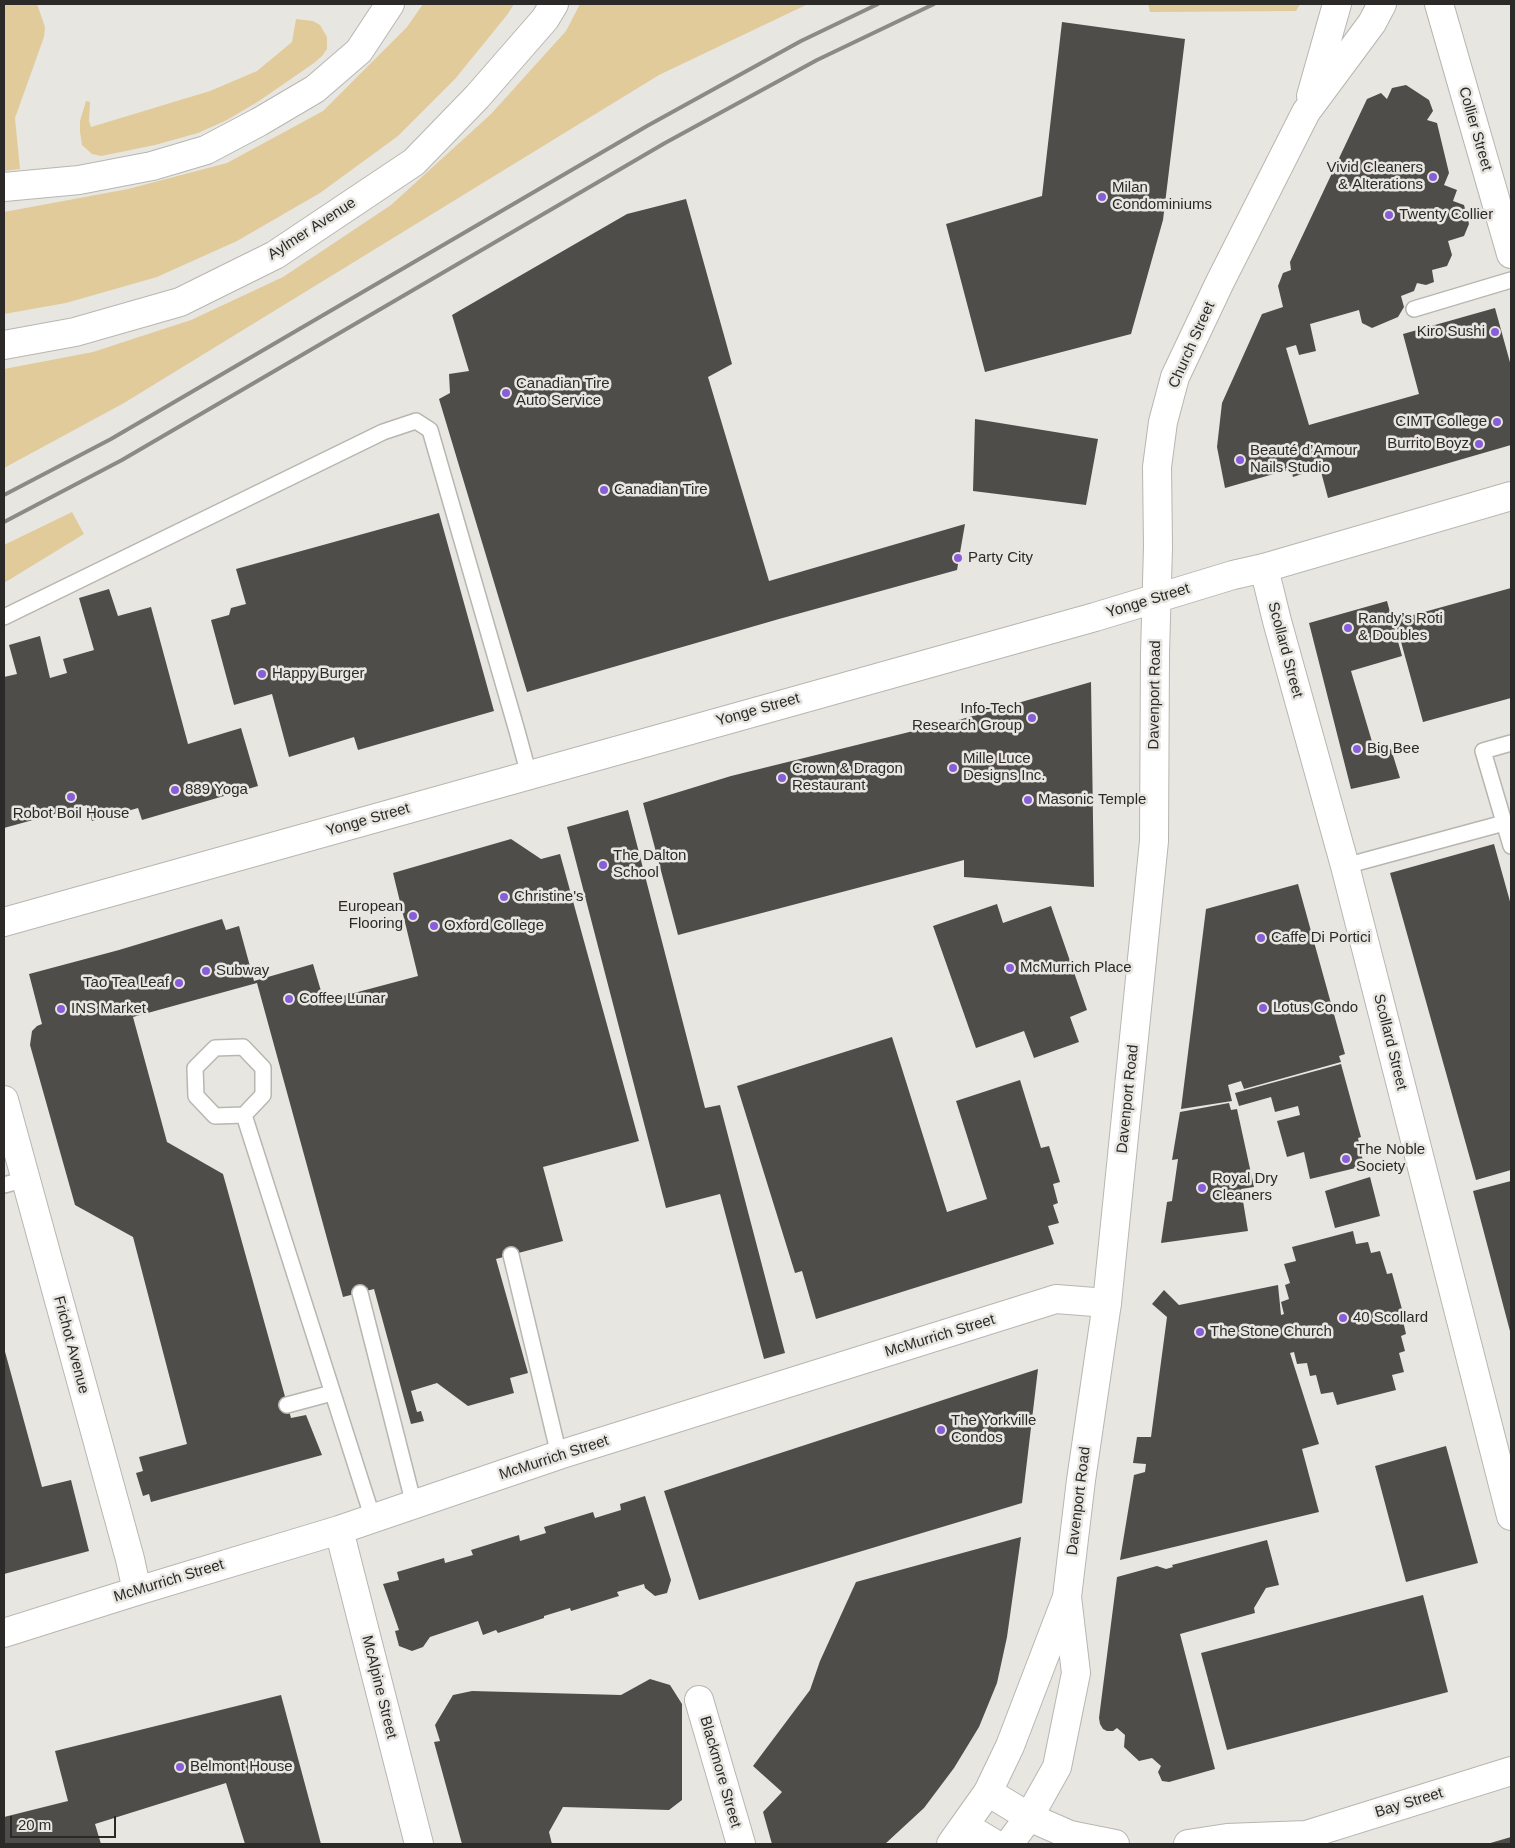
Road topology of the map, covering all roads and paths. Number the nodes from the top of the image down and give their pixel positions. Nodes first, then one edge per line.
1 (390, 4) edge
2 (554, 4) edge
3 (1337, 4) edge
4 (1382, 4) edge
5 (1439, 4) edge
6 (1306, 112) junction
7 (4, 187) edge
8 (1511, 254) edge
9 (1511, 280) edge
10 (1414, 309) dead end
11 (4, 345) edge
12 (1511, 496) edge
13 (1264, 568) junction
14 (1157, 598) junction
15 (4, 617) edge
16 (1511, 743) edge
17 (528, 775) junction
18 (1504, 823) junction
19 (1511, 846) edge
20 (1345, 866) junction
21 (4, 922) edge
22 (4, 1100) edge
23 (244, 1115) junction
24 (15, 1182) edge
25 (511, 1255) dead end
26 (360, 1293) dead end
27 (1107, 1303) junction
28 (332, 1393) junction
29 (287, 1405) dead end
30 (559, 1455) junction
31 (414, 1505) junction
32 (1511, 1516) edge
33 (373, 1519) junction
34 (339, 1530) junction
35 (137, 1590) junction
36 (1067, 1597) junction
37 (4, 1633) edge
38 (699, 1700) dead end
39 (1511, 1771) edge
40 (988, 1792) junction
41 (1029, 1817) junction
42 (958, 1835) edge
43 (1300, 1840) edge
44 (419, 1844) edge
45 (741, 1844) edge
46 (995, 1844) edge
47 (1009, 1844) edge
48 (1115, 1844) edge
49 (1188, 1844) edge

1 - 7 street
2 - 11 street, Aylmer Avenue
3 - 6 street, Church Street
4 - 6 street, Church Street
5 - 8 street, Collier Street
6 - 14 street, Church Street
9 - 10 lane
12 - 13 street, Yonge Street
13 - 14 street, Yonge Street
13 - 20 street, Scollard Street
14 - 17 street, Yonge Street
14 - 27 street, Davenport Road
15 - 17 lane
16 - 18 lane
17 - 21 street, Yonge Street
18 - 19 lane
18 - 20 lane
20 - 32 street, Scollard Street
22 - 24 street, Frichot Avenue
23 - 23 lane
23 - 28 lane
24 - 35 street, Frichot Avenue
25 - 30 lane
26 - 31 lane
27 - 30 street, McMurrich Street
27 - 36 street, Davenport Road
28 - 29 lane
28 - 33 lane
30 - 31 street, McMurrich Street
31 - 33 street, McMurrich Street
33 - 34 street, McMurrich Street
34 - 35 street, McMurrich Street
34 - 44 street, McAlpine Street
35 - 37 street, McMurrich Street
36 - 40 street, Davenport Road
36 - 41 street, Davenport Road
38 - 45 street, Blackmore Street
39 - 43 street, Bay Street
40 - 41 street
40 - 42 street, Davenport Road
41 - 47 street, Davenport Road
41 - 48 street
42 - 46 street
43 - 49 street, Bay Street

